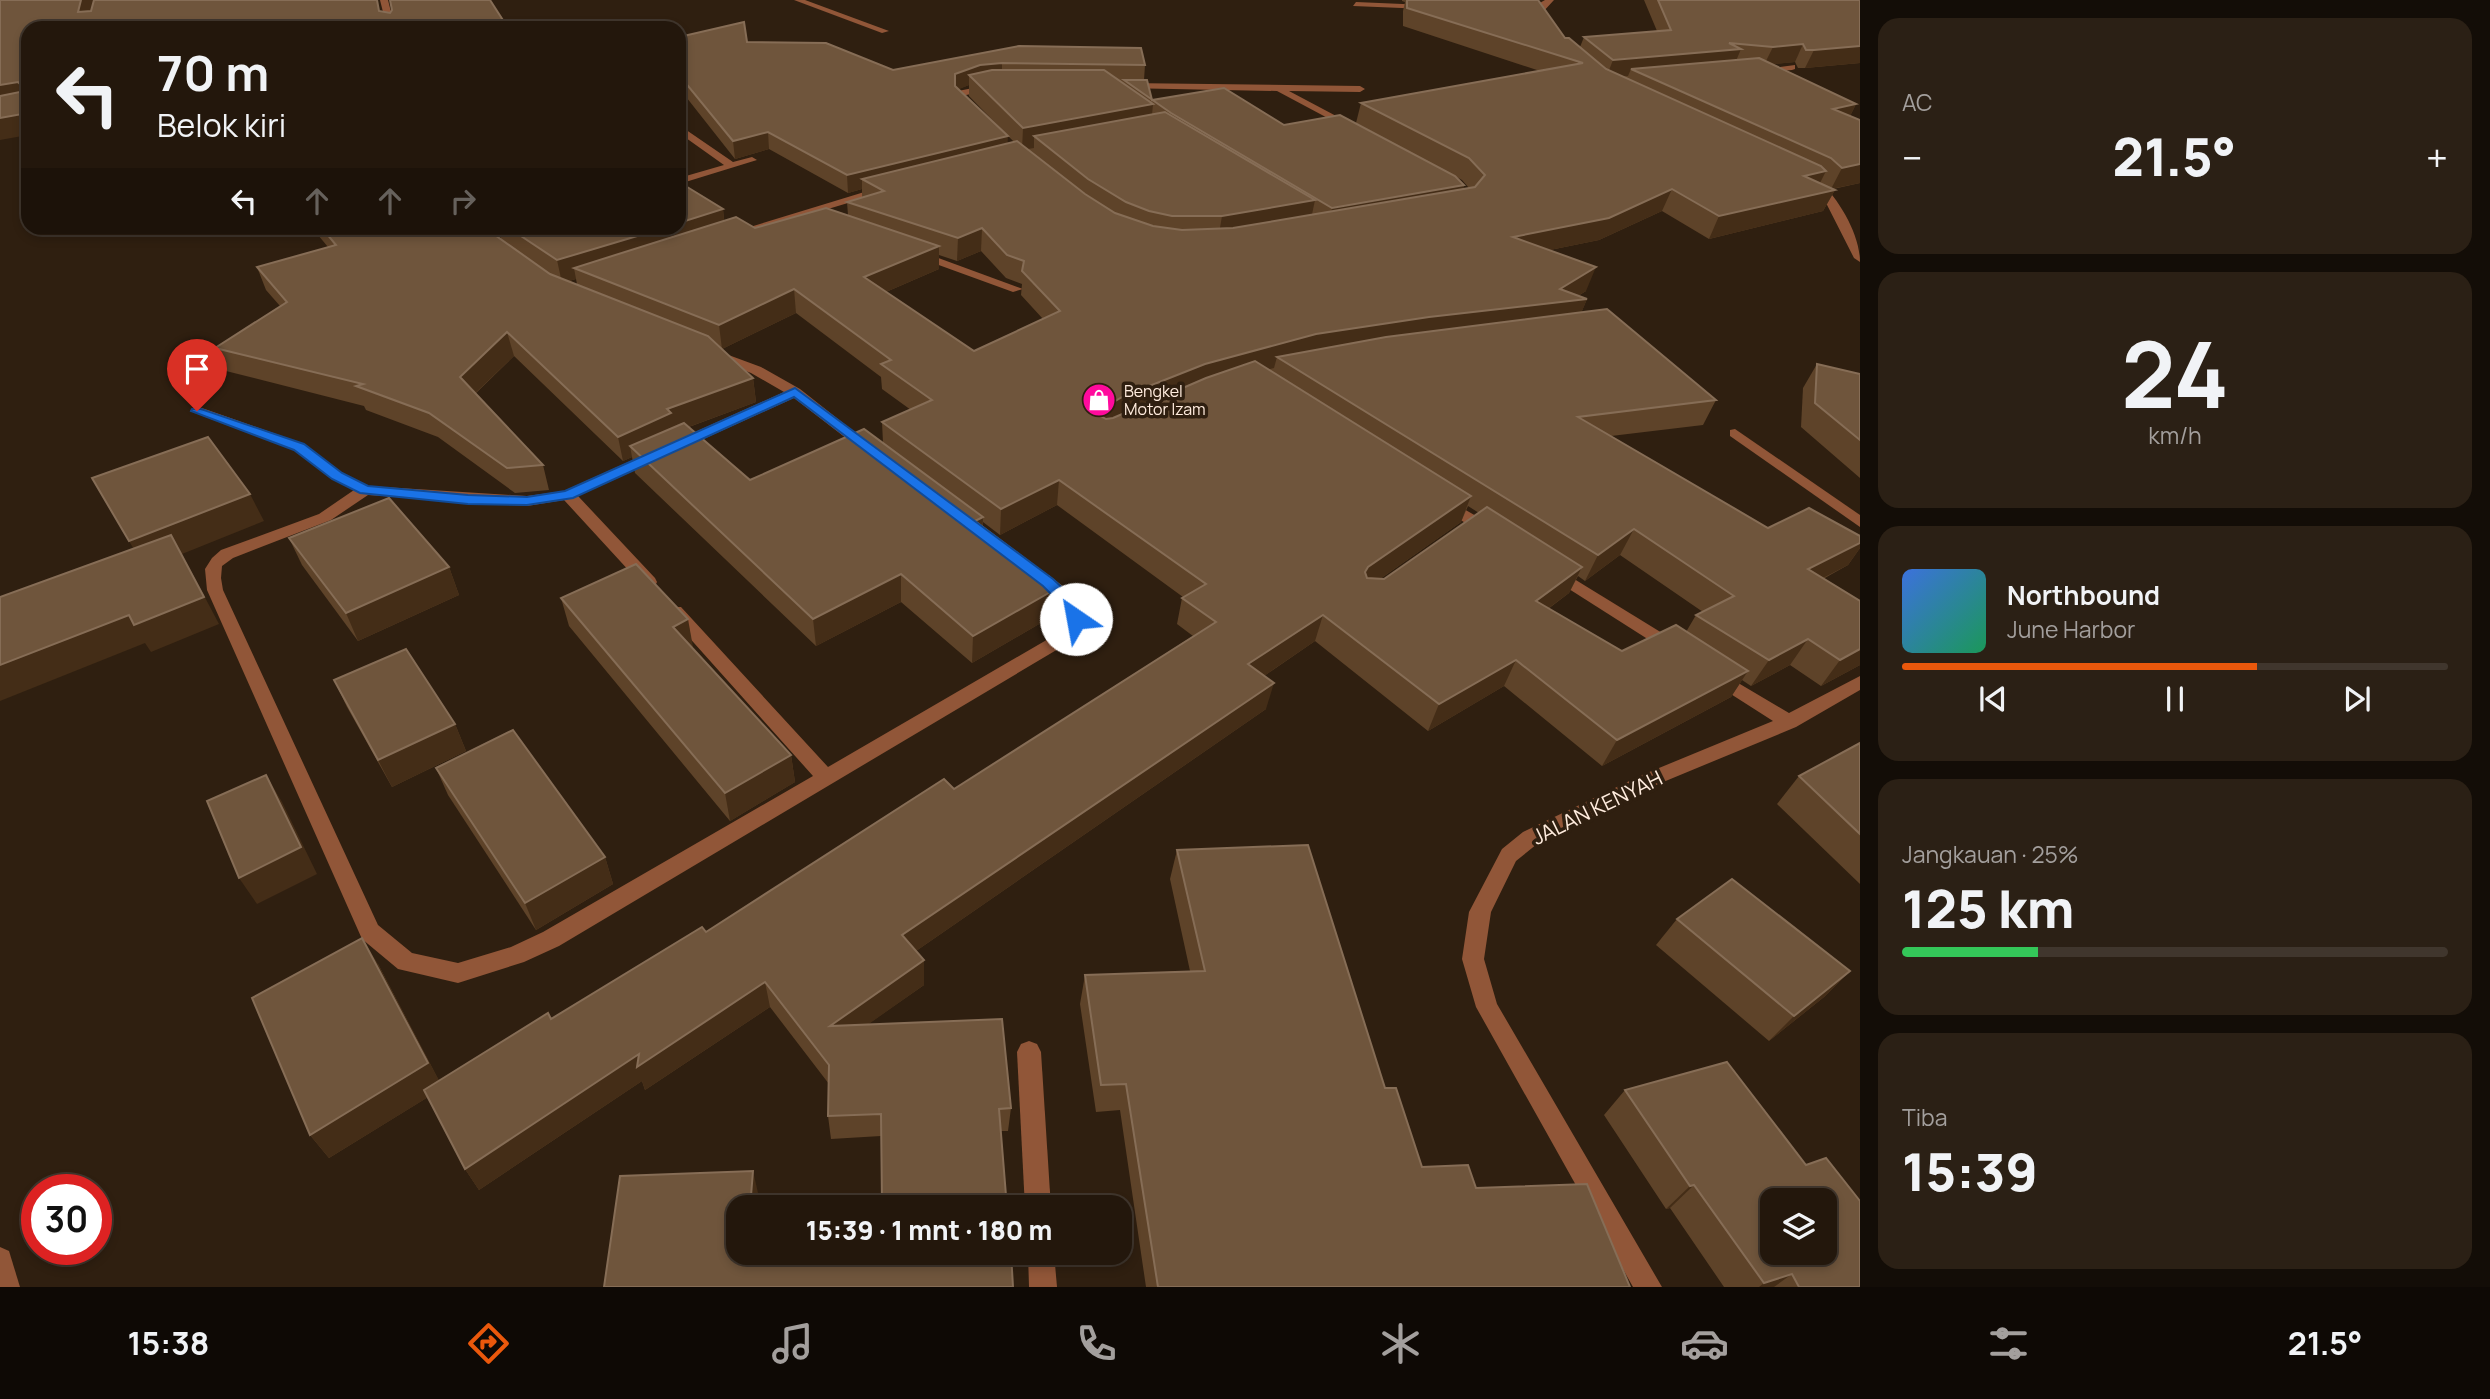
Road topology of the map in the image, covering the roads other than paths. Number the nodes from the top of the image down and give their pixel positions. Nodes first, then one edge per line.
1 (384, 0) edge
2 (798, 0) edge
3 (1550, 0) edge
4 (1356, 4) dead end
5 (1434, 8) edge
6 (1525, 12) edge
7 (1538, 13) junction
8 (389, 21) edge
9 (885, 31) dead end
10 (1549, 35) edge
11 (1792, 67) edge
12 (1751, 71) edge
13 (999, 87) edge
14 (1276, 88) junction
15 (1360, 89) dead end
16 (1125, 100) edge
17 (981, 119) edge
18 (686, 133) edge
19 (1364, 134) edge
20 (752, 160) dead end
21 (732, 166) junction
22 (1805, 178) edge
23 (686, 179) edge
24 (895, 186) edge
25 (798, 213) junction
26 (823, 222) edge
27 (713, 240) edge
28 (911, 251) edge
29 (1860, 258) edge
30 (1017, 289) dead end
31 (707, 351) edge
32 (795, 392) junction
33 (197, 411) dead end
34 (1735, 433) dead end
35 (883, 459) edge
36 (365, 490) junction
37 (1430, 494) edge
38 (568, 495) junction
39 (1860, 522) edge
40 (1507, 543) edge
41 (1539, 562) edge
42 (1026, 566) edge
43 (1860, 682) edge
44 (1789, 722) junction
45 (827, 778) junction
46 (1029, 1052) dead end
47 (1037, 1195) edge
48 (0, 1260) edge
49 (1042, 1265) edge
50 (6, 1287) edge
51 (1043, 1287) edge
52 (1648, 1287) edge

1 - 8 street
2 - 9 street
3 - 7 street
4 - 5 street
6 - 7 street
7 - 10 street
11 - 12 street
13 - 17 street
14 - 15 street
14 - 16 street
14 - 19 street
18 - 21 street
20 - 21 street
21 - 23 street
22 - 29 street
24 - 25 street
25 - 26 street
25 - 27 street
28 - 30 street
31 - 32 street
32 - 35 street
32 - 38 street
33 - 36 street
34 - 39 street
36 - 38 street
36 - 45 street
37 - 40 street
38 - 45 street
41 - 44 street
42 - 45 street
43 - 44 street, JALAN KENYAH
44 - 52 street, JALAN KENYAH
46 - 47 street
48 - 50 street
49 - 51 street

